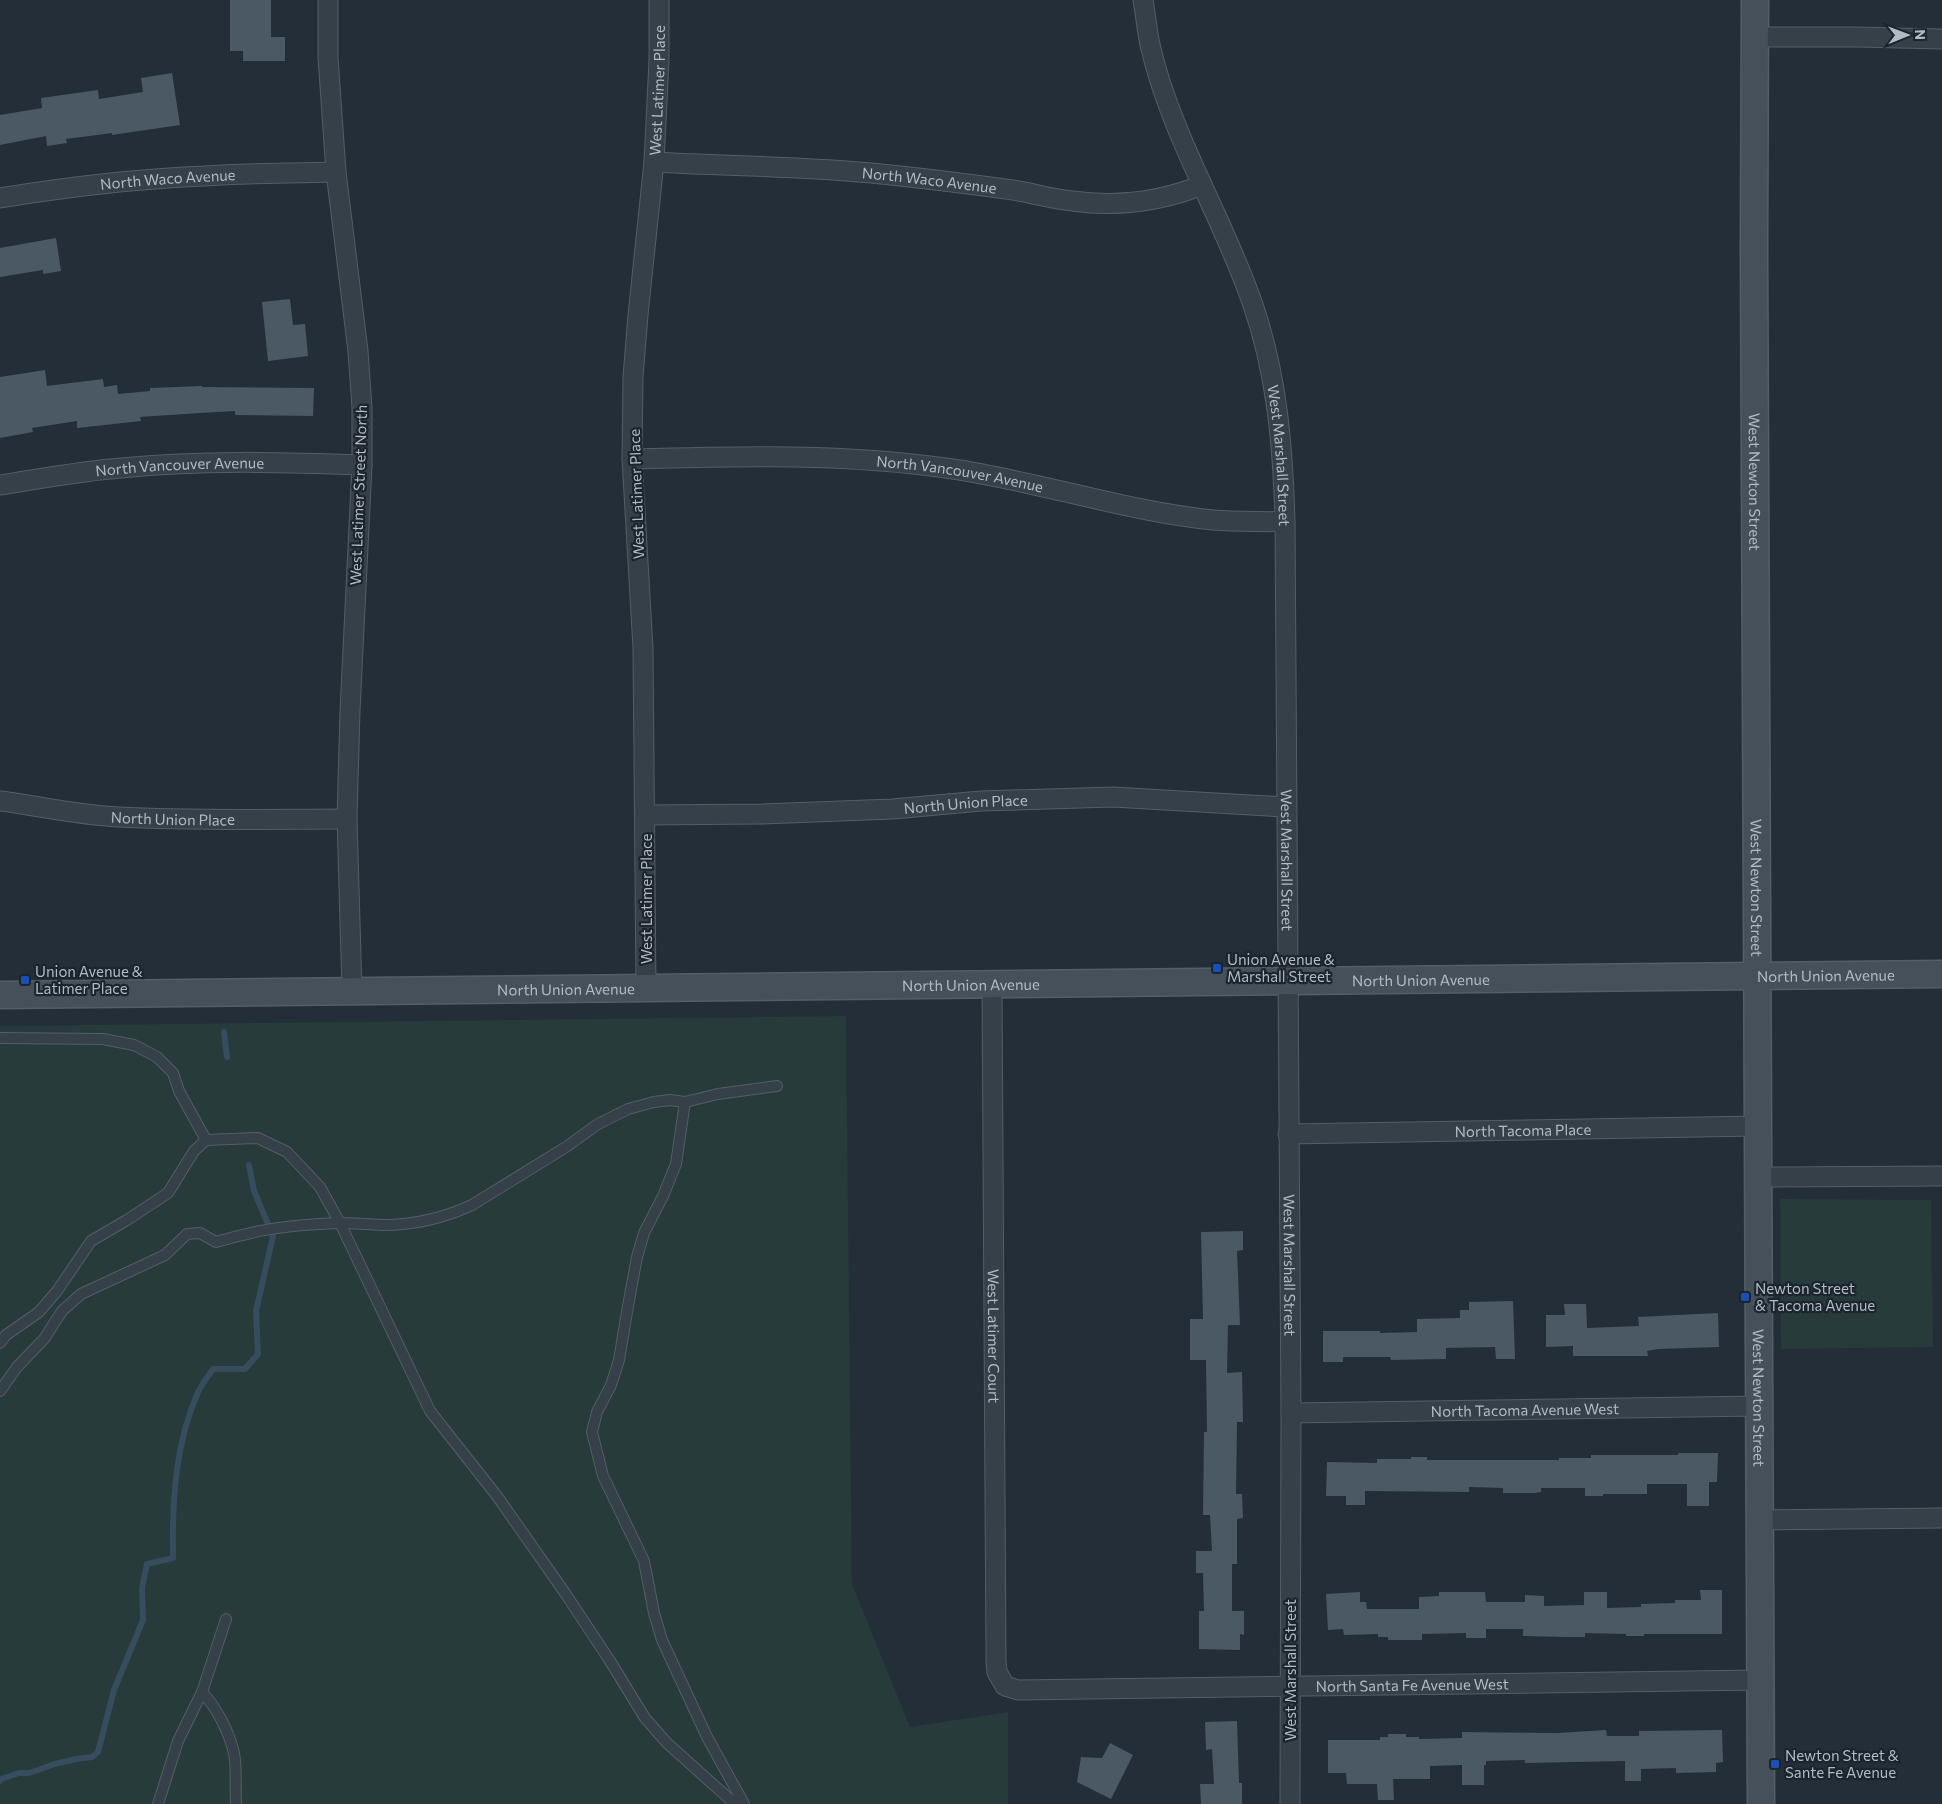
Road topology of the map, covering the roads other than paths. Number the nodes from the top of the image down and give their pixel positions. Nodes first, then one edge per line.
1 (328, 0) edge
2 (659, 0) edge
3 (1143, 0) edge
4 (1755, 0) edge
5 (1755, 37) junction
6 (1942, 39) edge
7 (654, 162) junction
8 (336, 172) junction
9 (1202, 185) junction
10 (0, 198) edge
11 (632, 459) junction
12 (362, 465) junction
13 (0, 485) edge
14 (1285, 522) junction
15 (0, 801) edge
16 (1286, 807) junction
17 (646, 815) junction
18 (348, 819) junction
19 (1942, 974) edge
20 (1757, 977) junction
21 (1288, 981) junction
22 (992, 984) junction
23 (646, 989) junction
24 (352, 991) junction
25 (0, 995) edge
26 (0, 1038) edge
27 (777, 1086) dead end
28 (685, 1102) junction
29 (1758, 1126) junction
30 (1288, 1134) junction
31 (206, 1140) junction
32 (1942, 1176) edge
33 (1759, 1177) junction
34 (340, 1223) junction
35 (0, 1343) edge
36 (0, 1391) edge
37 (1759, 1406) junction
38 (1290, 1413) junction
39 (1942, 1518) edge
40 (1760, 1520) junction
41 (226, 1619) dead end
42 (1760, 1680) junction
43 (1005, 1686) joint
44 (1290, 1686) junction
45 (202, 1692) junction
46 (158, 1804) edge
47 (236, 1804) edge
48 (735, 1804) edge
49 (744, 1804) edge
50 (1290, 1804) edge
51 (1761, 1804) edge

1 - 8 street, West Latimer Street North
2 - 7 street, West Latimer Place
3 - 9 street, West Marshall Street
4 - 5 street, West Newton Street
5 - 6 street
5 - 20 street, West Newton Street
7 - 9 street, North Waco Avenue
7 - 11 street, West Latimer Place
8 - 10 street, North Waco Avenue
8 - 12 street, West Latimer Street North
9 - 14 street, West Marshall Street
11 - 14 street, North Vancouver Avenue
11 - 17 street, West Latimer Place
12 - 13 street, North Vancouver Avenue
12 - 18 street, West Latimer Street North
14 - 16 street, West Marshall Street
15 - 18 street, North Union Place
16 - 17 street, North Union Place
16 - 21 street, West Marshall Street
17 - 23 street, West Latimer Place
18 - 24 street, West Latimer Street North
19 - 20 street, North Union Avenue
20 - 21 street, North Union Avenue
20 - 29 street, West Newton Street
21 - 22 street, North Union Avenue
21 - 30 street, West Marshall Street
22 - 23 street, North Union Avenue
22 - 43 street, West Latimer Court
23 - 24 street, North Union Avenue
24 - 25 street, North Union Avenue
26 - 31 lane
27 - 28 lane
28 - 34 lane
28 - 49 lane
29 - 30 street, North Tacoma Place
29 - 33 street, West Newton Street
30 - 38 street, West Marshall Street
31 - 34 lane
31 - 35 lane
32 - 33 street
33 - 37 street, West Newton Street
34 - 36 lane
34 - 48 lane
37 - 38 street, North Tacoma Avenue West
37 - 40 street, West Newton Street
38 - 44 street, West Marshall Street
39 - 40 street
40 - 42 street, West Newton Street
41 - 45 lane
42 - 44 street, North Santa Fe Avenue West
42 - 51 street, West Newton Street
43 - 44 street, North Santa Fe Avenue West
44 - 50 street, West Marshall Street
45 - 46 lane
45 - 47 lane

